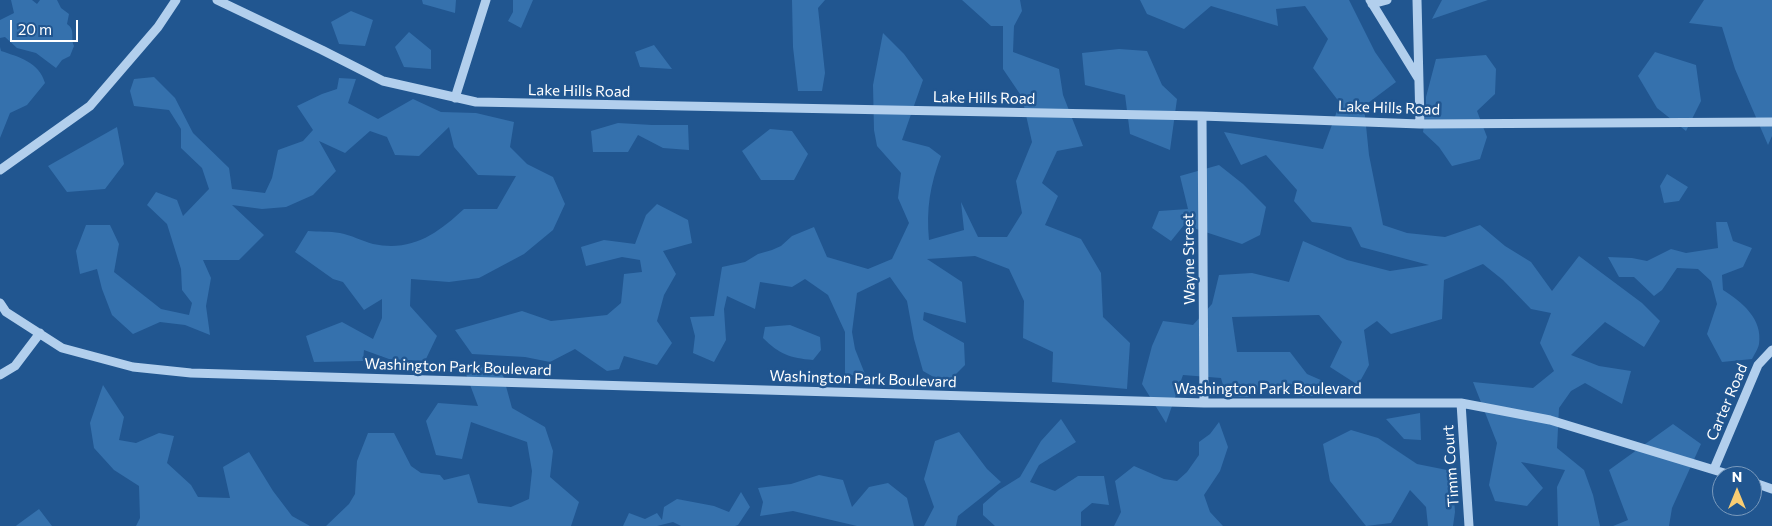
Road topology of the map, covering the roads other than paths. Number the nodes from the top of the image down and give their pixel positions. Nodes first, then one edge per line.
1 (176, 0) edge
2 (217, 0) edge
3 (486, 0) edge
4 (1387, 0) edge
5 (1417, 0) edge
6 (1371, 2) edge
7 (1419, 79) junction
8 (455, 98) junction
9 (1202, 116) junction
10 (1772, 122) edge
11 (1420, 124) junction
12 (0, 170) edge
13 (0, 303) edge
14 (40, 333) junction
15 (1772, 350) edge
16 (0, 374) edge
17 (1204, 403) junction
18 (1461, 404) junction
19 (1715, 466) edge
20 (1712, 468) edge
21 (1469, 526) edge

1 - 12 street
2 - 8 street, Lake Hills Road
3 - 8 street
4 - 6 street
5 - 7 street
6 - 7 street
7 - 11 street
8 - 9 street, Lake Hills Road
9 - 11 street, Lake Hills Road
9 - 17 street, Wayne Street
10 - 11 street, Lake Hills Road
13 - 14 street, Washington Park Boulevard
14 - 16 street
14 - 17 street, Washington Park Boulevard
15 - 19 street, Carter Road
17 - 18 street, Washington Park Boulevard
18 - 20 street, Washington Park Boulevard
18 - 21 street, Timm Court

